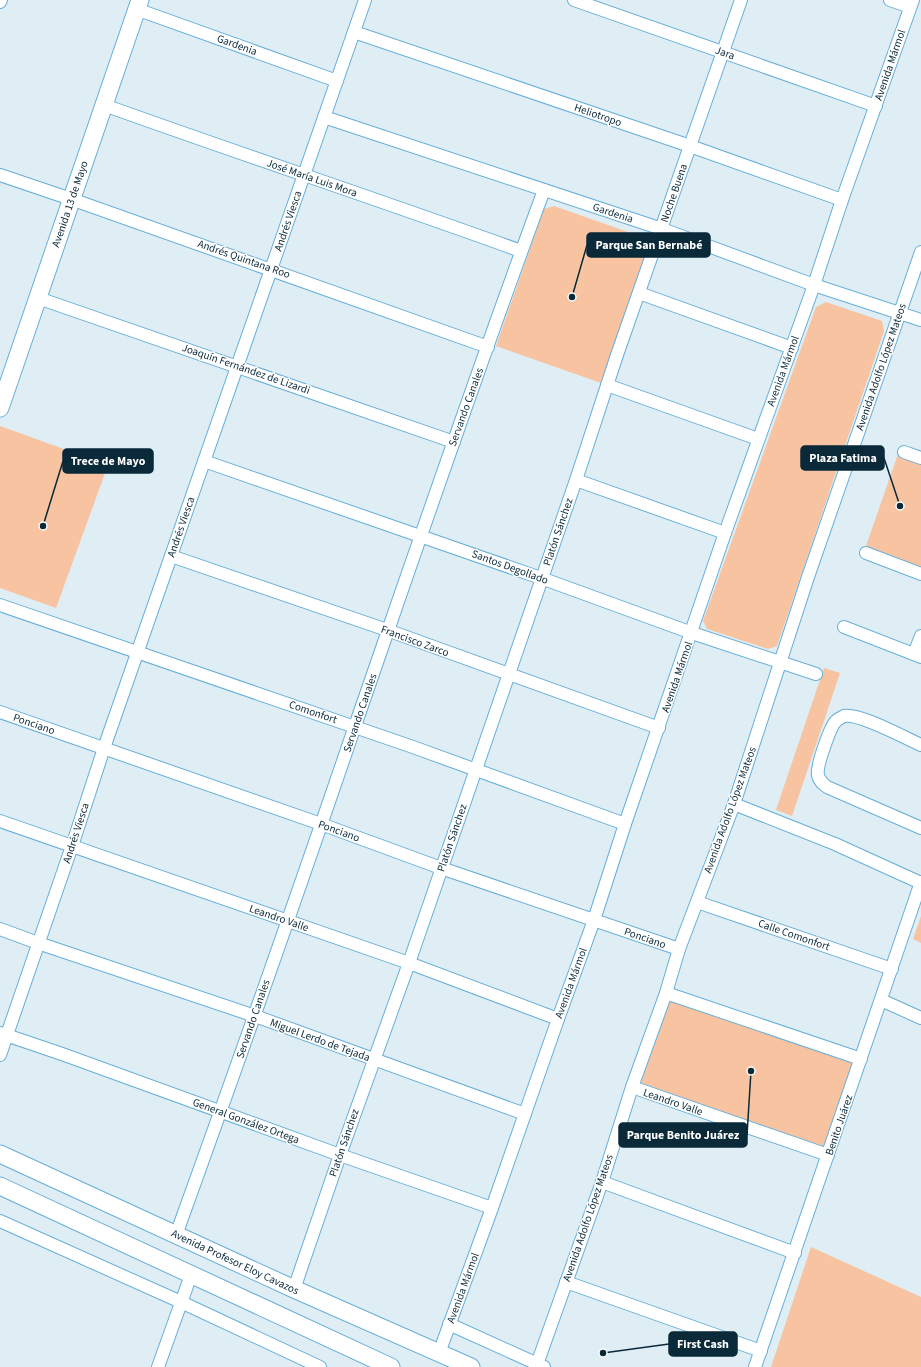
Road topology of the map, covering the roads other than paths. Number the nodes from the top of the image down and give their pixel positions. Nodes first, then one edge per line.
1 (365, 0) edge
2 (574, 0) edge
3 (741, 0) edge
4 (890, 0) edge
5 (912, 3) edge
6 (138, 5) edge
7 (354, 32) junction
8 (723, 53) junction
9 (337, 81) junction
10 (104, 105) junction
11 (876, 106) junction
12 (324, 117) junction
13 (690, 146) junction
14 (0, 176) edge
15 (304, 176) junction
16 (544, 190) junction
17 (72, 198) junction
18 (842, 200) junction
19 (662, 229) junction
20 (521, 251) junction
21 (921, 252) edge
22 (271, 269) junction
23 (814, 285) junction
24 (639, 294) junction
25 (38, 298) junction
26 (900, 314) junction
27 (921, 320) edge
28 (488, 347) junction
29 (792, 348) junction
30 (237, 366) junction
31 (607, 385) junction
32 (0, 408) edge
33 (758, 439) junction
34 (454, 442) junction
35 (904, 452) dead end
36 (921, 458) edge
37 (204, 461) junction
38 (576, 480) junction
39 (725, 533) junction
40 (420, 536) junction
41 (866, 553) dead end
42 (171, 556) junction
43 (921, 574) edge
44 (541, 578) junction
45 (0, 605) edge
46 (844, 627) dead end
47 (387, 630) junction
48 (692, 633) junction
49 (921, 636) edge
50 (138, 651) junction
51 (917, 656) edge
52 (780, 662) junction
53 (508, 674) junction
54 (816, 674) dead end
55 (0, 712) edge
56 (355, 726) junction
57 (659, 728) junction
58 (921, 745) edge
59 (104, 748) junction
60 (475, 770) junction
61 (734, 804) junction
62 (0, 821) edge
63 (321, 824) junction
64 (625, 824) junction
65 (921, 828) edge
66 (72, 846) junction
67 (441, 868) junction
68 (921, 883) edge
69 (697, 902) junction
70 (594, 920) junction
71 (287, 921) junction
72 (0, 929) edge
73 (38, 943) junction
74 (679, 949) junction
75 (409, 962) junction
76 (892, 969) junction
77 (666, 993) junction
78 (881, 1000) junction
79 (255, 1016) junction
80 (921, 1018) edge
81 (558, 1019) junction
82 (3, 1034) edge
83 (0, 1055) edge
84 (861, 1059) junction
85 (374, 1060) junction
86 (632, 1087) junction
87 (221, 1111) junction
88 (525, 1114) junction
89 (0, 1154) edge
90 (340, 1155) junction
91 (828, 1155) junction
92 (602, 1182) junction
93 (0, 1186) edge
94 (492, 1208) junction
95 (0, 1221) edge
96 (176, 1235) junction
97 (795, 1253) junction
98 (192, 1275) junction
99 (566, 1282) junction
100 (294, 1289) junction
101 (181, 1302) junction
102 (450, 1324) junction
103 (761, 1351) junction
104 (439, 1353) junction
105 (540, 1366) edge
106 (158, 1367) edge
107 (320, 1367) edge
108 (391, 1367) edge
109 (471, 1367) edge
110 (756, 1367) edge

1 - 7 street, Andrés Viesca
2 - 8 street, Jara
3 - 8 street, Noche Buena
4 - 5 street
5 - 11 street, Avenida Mármol
6 - 9 street, Gardenia
6 - 10 main road, Avenida 13 de Mayo
7 - 9 street, Andrés Viesca
7 - 13 street, Heliotropo
8 - 11 street, Jara
8 - 13 street, Noche Buena
9 - 12 street, Andrés Viesca
10 - 15 street, José María Luis Mora
10 - 17 main road, Avenida 13 de Mayo
11 - 18 street, Avenida Mármol
12 - 15 street, Andrés Viesca
12 - 16 street, Gardenia
13 - 18 street, Heliotropo
13 - 19 street, Noche Buena
14 - 17 street, Andrés Quintana Roo
15 - 20 street, José María Luis Mora
15 - 22 street, Andrés Viesca
16 - 19 street, Gardenia
16 - 20 street, Servando Canales
17 - 22 street, Andrés Quintana Roo
17 - 25 main road, Avenida 13 de Mayo
18 - 23 street, Avenida Mármol
19 - 23 street, Gardenia
19 - 24 street, Noche Buena
20 - 28 street, Servando Canales
21 - 26 street, Avenida Adolfo López Mateos
22 - 28 street, Andrés Quintana Roo
22 - 30 street, Andrés Viesca
23 - 26 street, Gardenia
23 - 29 street, Avenida Mármol
24 - 29 street
24 - 31 street, Noche Buena
25 - 30 street, Joaquín Fernández de Lizardi
25 - 32 main road, Avenida 13 de Mayo
26 - 27 street, Gardenia
26 - 52 street, Avenida Adolfo López Mateos
28 - 34 street, Servando Canales
29 - 33 street, Avenida Mármol
30 - 34 street, Joaquín Fernández de Lizardi
30 - 37 street, Andrés Viesca
31 - 33 street
31 - 38 street, Platón Sánchez
33 - 39 street, Avenida Mármol
34 - 40 street, Servando Canales
35 - 36 street
37 - 40 street, Santos Degollado
37 - 42 street, Andrés Viesca
38 - 39 street
38 - 44 street, Platón Sánchez
39 - 48 street, Avenida Mármol
40 - 44 street, Santos Degollado
40 - 47 street, Servando Canales
41 - 43 street
42 - 47 street, Francisco Zarco
42 - 50 street, Andrés Viesca
44 - 48 street, Santos Degollado
44 - 53 street, Platón Sánchez
45 - 50 street, Comonfort
46 - 51 street
47 - 53 street, Francisco Zarco
47 - 56 street, Servando Canales
48 - 52 street, Santos Degollado
48 - 57 street, Avenida Mármol
49 - 51 street
50 - 56 street, Comonfort
50 - 59 street, Andrés Viesca
52 - 54 street, Santos Degollado
52 - 61 street, Avenida Adolfo López Mateos
53 - 57 street, Francisco Zarco
53 - 60 street, Platón Sánchez
55 - 59 street, Ponciano
56 - 60 street, Comonfort
56 - 63 street, Servando Canales
57 - 64 street, Avenida Mármol
58 - 65 street
59 - 63 street, Ponciano
59 - 66 street, Andrés Viesca
60 - 64 street, Comonfort
60 - 67 street, Platón Sánchez
61 - 68 street
61 - 69 street, Avenida Adolfo López Mateos
62 - 66 street, Leandro Valle
63 - 67 street, Ponciano
63 - 71 street, Servando Canales
64 - 70 street, Avenida Mármol
66 - 71 street, Leandro Valle
66 - 73 street, Andrés Viesca
67 - 70 street, Ponciano
67 - 75 street, Platón Sánchez
68 - 76 street, Benito Juárez
69 - 74 street, Avenida Adolfo López Mateos
69 - 76 street, Calle Comonfort
70 - 74 street, Ponciano
70 - 81 street, Avenida Mármol
71 - 75 street, Leandro Valle
71 - 79 street, Servando Canales
72 - 73 street, Miguel Lerdo de Tejada
73 - 79 street, Miguel Lerdo de Tejada
73 - 82 street, Andrés Viesca
74 - 77 street, Avenida Adolfo López Mateos
75 - 81 street, Leandro Valle
75 - 85 street, Platón Sánchez
76 - 78 street, Benito Juárez
77 - 84 street
77 - 86 street, Avenida Adolfo López Mateos
78 - 80 street
78 - 84 street, Benito Juárez
79 - 85 street, Miguel Lerdo de Tejada
79 - 87 street, Servando Canales
81 - 88 street, Avenida Mármol
82 - 83 street, Andrés Viesca
82 - 87 street, General González Ortega
84 - 91 street, Benito Juárez
85 - 88 street, Miguel Lerdo de Tejada
85 - 90 street, Platón Sánchez
86 - 91 street, Leandro Valle
86 - 92 street, Avenida Adolfo López Mateos
87 - 90 street, General González Ortega
87 - 96 street, Servando Canales
88 - 94 street, Avenida Mármol
89 - 96 main road, Avenida Profesor Eloy Cavazos
90 - 94 street, General González Ortega
90 - 100 street, Platón Sánchez
91 - 97 street, Benito Juárez
92 - 97 street
92 - 99 street, Avenida Adolfo López Mateos
93 - 98 main road
94 - 102 street, Avenida Mármol
95 - 101 street
96 - 100 main road, Avenida Profesor Eloy Cavazos
97 - 103 street, Benito Juárez
98 - 101 street
98 - 108 main road
99 - 103 street
99 - 105 street, Avenida Adolfo López Mateos
100 - 104 main road, Avenida Profesor Eloy Cavazos
101 - 106 street
101 - 107 street
102 - 104 street, Avenida Mármol
102 - 105 street
103 - 110 street, Benito Juárez
104 - 109 main road, Avenida Profesor Eloy Cavazos

